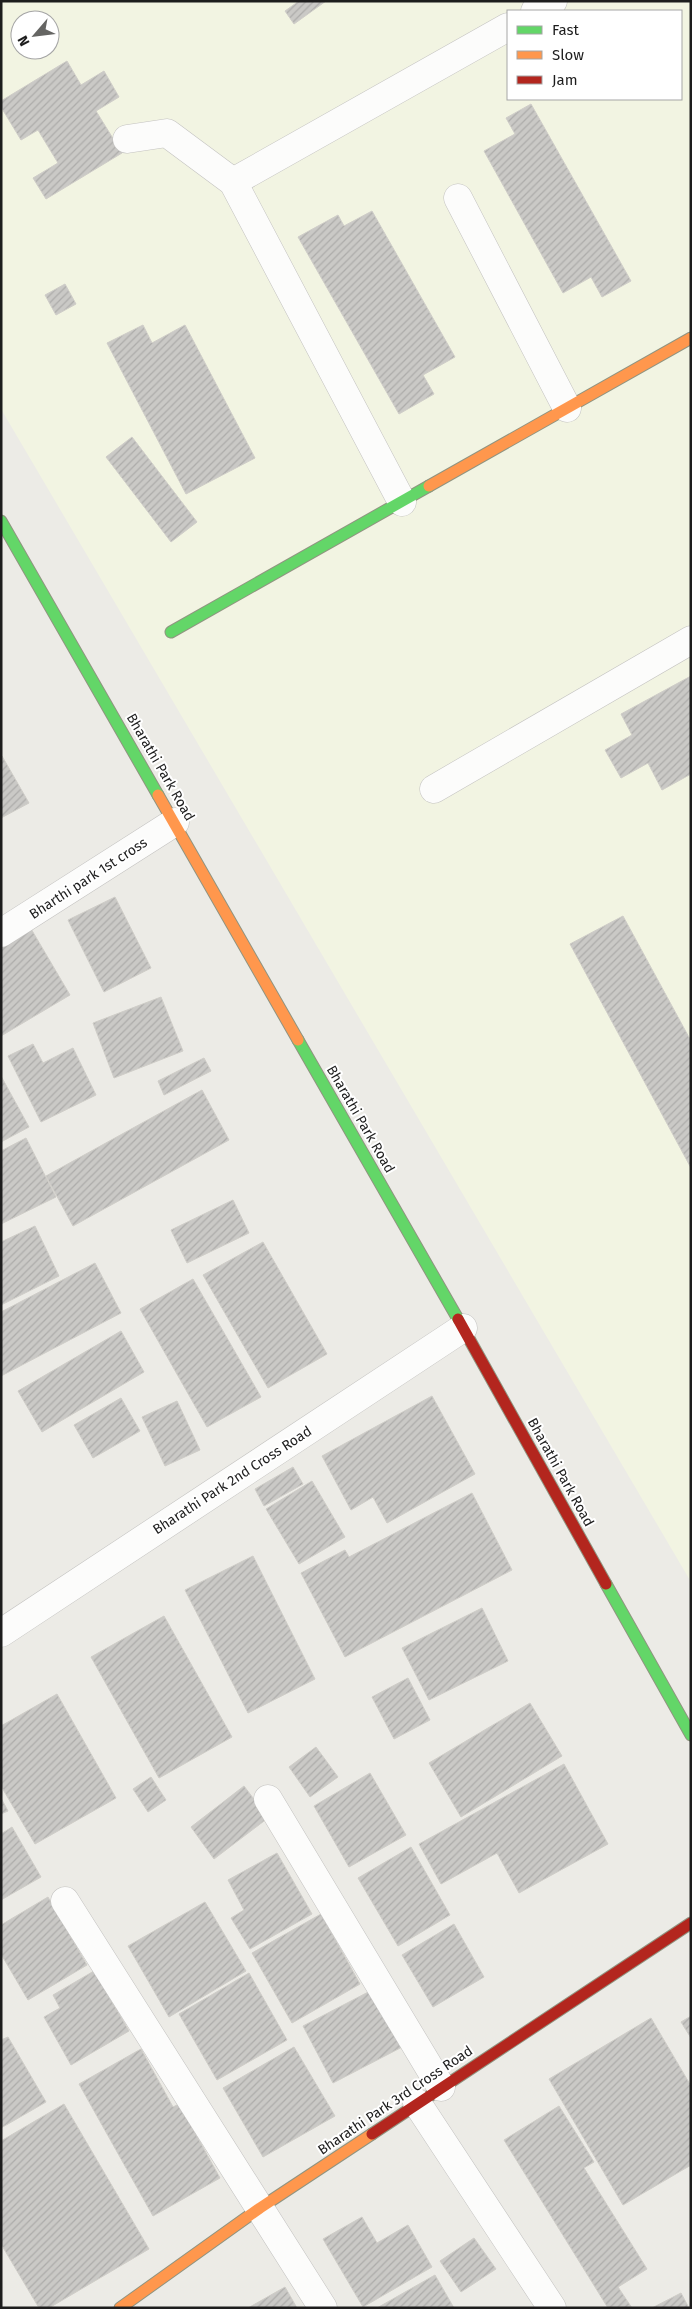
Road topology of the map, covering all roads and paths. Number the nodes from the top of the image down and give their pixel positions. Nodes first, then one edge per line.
1 (553, 1) edge
2 (538, 10) edge
3 (507, 28) edge
4 (127, 139) dead end
5 (233, 182) junction
6 (458, 198) dead end
7 (691, 338) edge
8 (566, 408) junction
9 (402, 502) junction
10 (1, 521) edge
11 (171, 632) dead end
12 (691, 640) edge
13 (434, 789) dead end
14 (175, 822) junction
15 (1, 933) edge
16 (463, 1328) junction
17 (2, 1629) edge
18 (691, 1735) edge
19 (268, 1800) dead end
20 (65, 1901) dead end
21 (691, 1923) edge
22 (441, 2087) junction
23 (418, 2103) junction
24 (260, 2208) junction
25 (120, 2308) edge
26 (323, 2308) edge
27 (552, 2308) edge

1 - 2 street
3 - 5 street
4 - 5 street
5 - 9 street
6 - 8 street
7 - 8 main road
8 - 9 main road
9 - 11 main road
10 - 14 main road, Bharathi Park Road
12 - 13 street
14 - 15 street, Bharthi park 1st cross
14 - 16 main road, Bharathi Park Road
16 - 17 street, Bharathi Park 2nd Cross Road
16 - 18 main road, Bharathi Park Road
19 - 22 street
20 - 24 street
21 - 22 main road, Bharathi Park 3rd Cross Road
22 - 23 main road, Bharathi Park 3rd Cross Road
23 - 24 main road, Bharathi Park 3rd Cross Road
23 - 27 street
24 - 25 main road, Bharathi Park 3rd Cross Road
24 - 26 street

